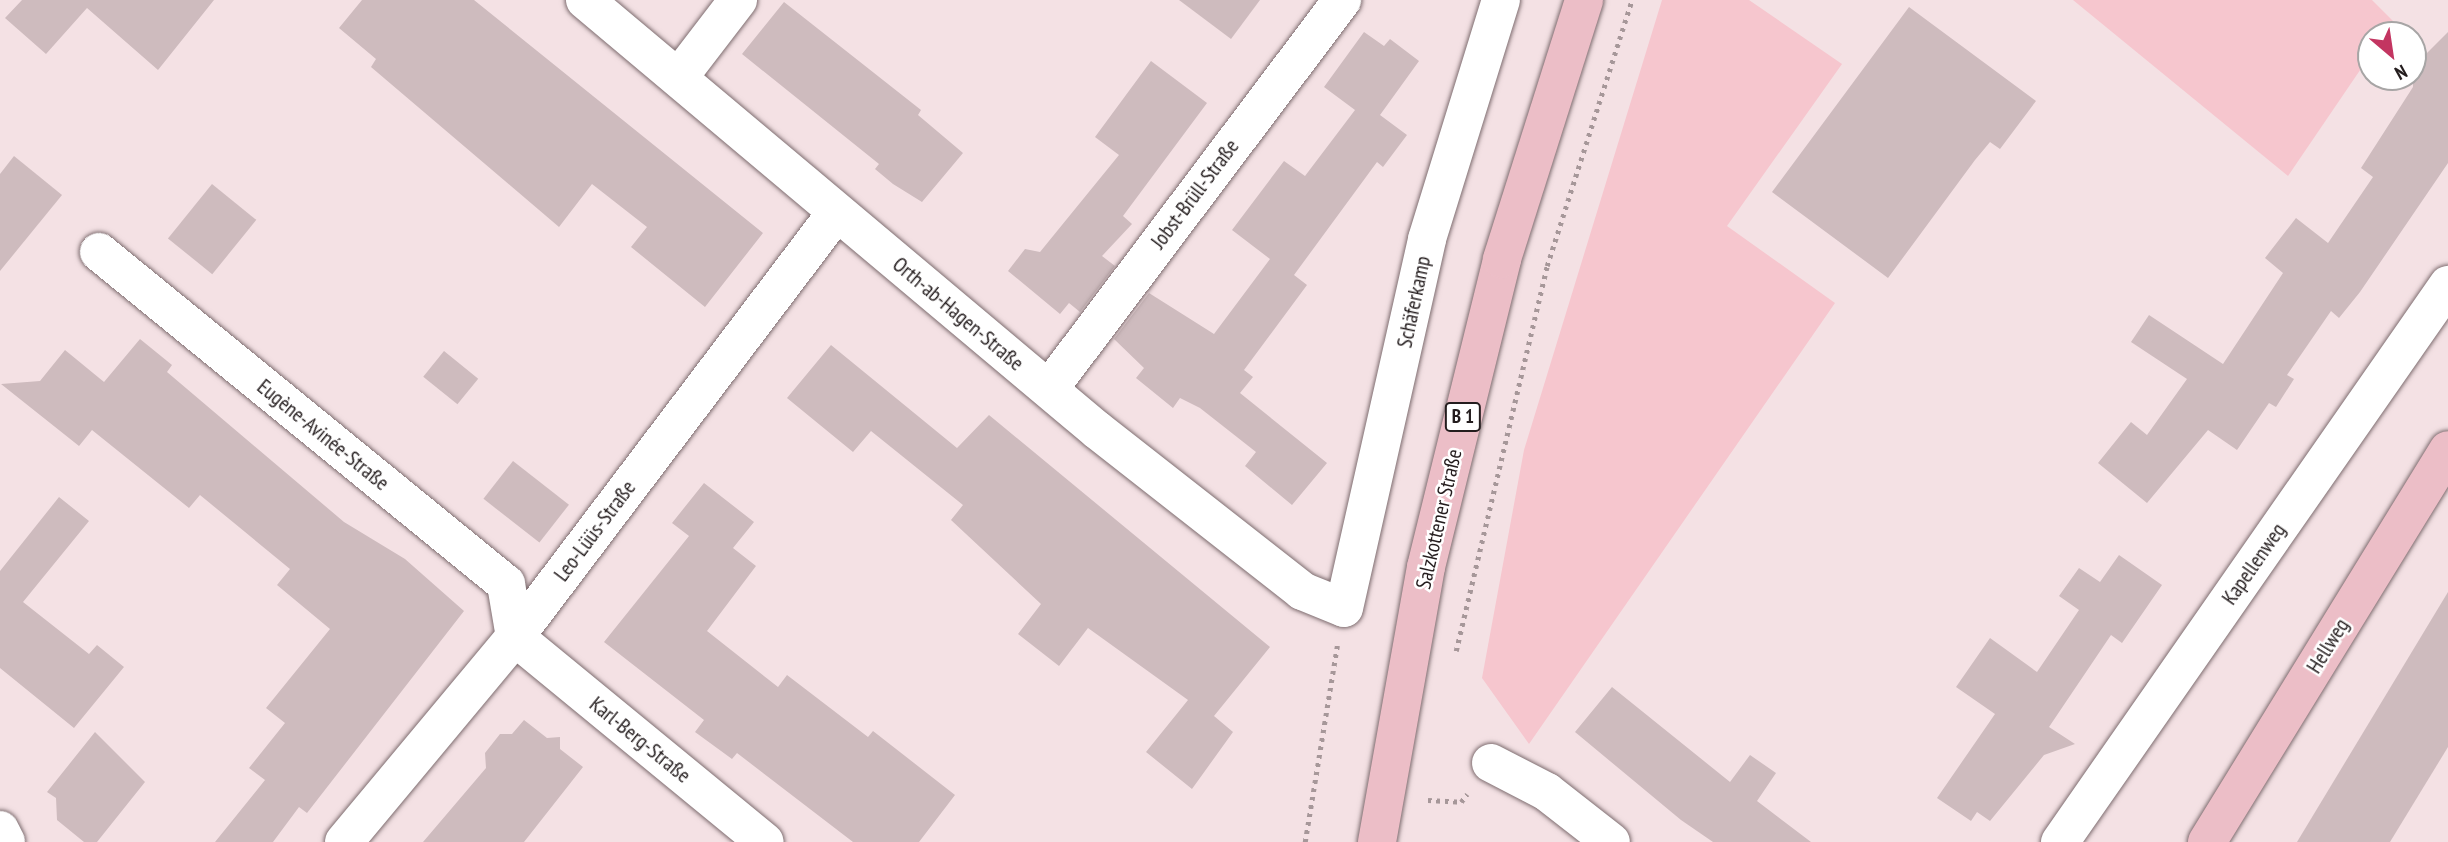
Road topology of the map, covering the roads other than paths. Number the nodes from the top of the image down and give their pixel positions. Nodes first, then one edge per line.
1 (585, 0) edge
2 (738, 0) edge
3 (1342, 0) edge
4 (1501, 0) edge
5 (1584, 0) edge
6 (679, 77) junction
7 (836, 213) junction
8 (99, 252) dead end
9 (2448, 285) edge
10 (1049, 389) junction
11 (2448, 450) edge
12 (1344, 608) joint
13 (515, 637) junction
14 (1491, 763) dead end
15 (0, 830) edge
16 (6, 842) edge
17 (344, 842) edge
18 (765, 842) edge
19 (1377, 842) edge
20 (1611, 842) edge
21 (2060, 842) edge
22 (2207, 842) edge

1 - 6 street, Orth-ab-Hagen-Straße
2 - 6 street
3 - 10 street, Jobst-Brüll-Straße
4 - 12 street, Schäferkamp
5 - 19 main road, Salzkottener Straße / B 1
6 - 7 street, Orth-ab-Hagen-Straße
7 - 10 street, Orth-ab-Hagen-Straße
7 - 13 street, Leo-Lüüs-Straße
8 - 13 street, Eugène-Avinée-Straße
9 - 21 street, Kapellenweg
10 - 12 street, Orth-ab-Hagen-Straße
11 - 22 main road, Hellweg
13 - 17 street, Leo-Lüüs-Straße
13 - 18 street, Karl-Berg-Straße
14 - 20 street
15 - 16 street

